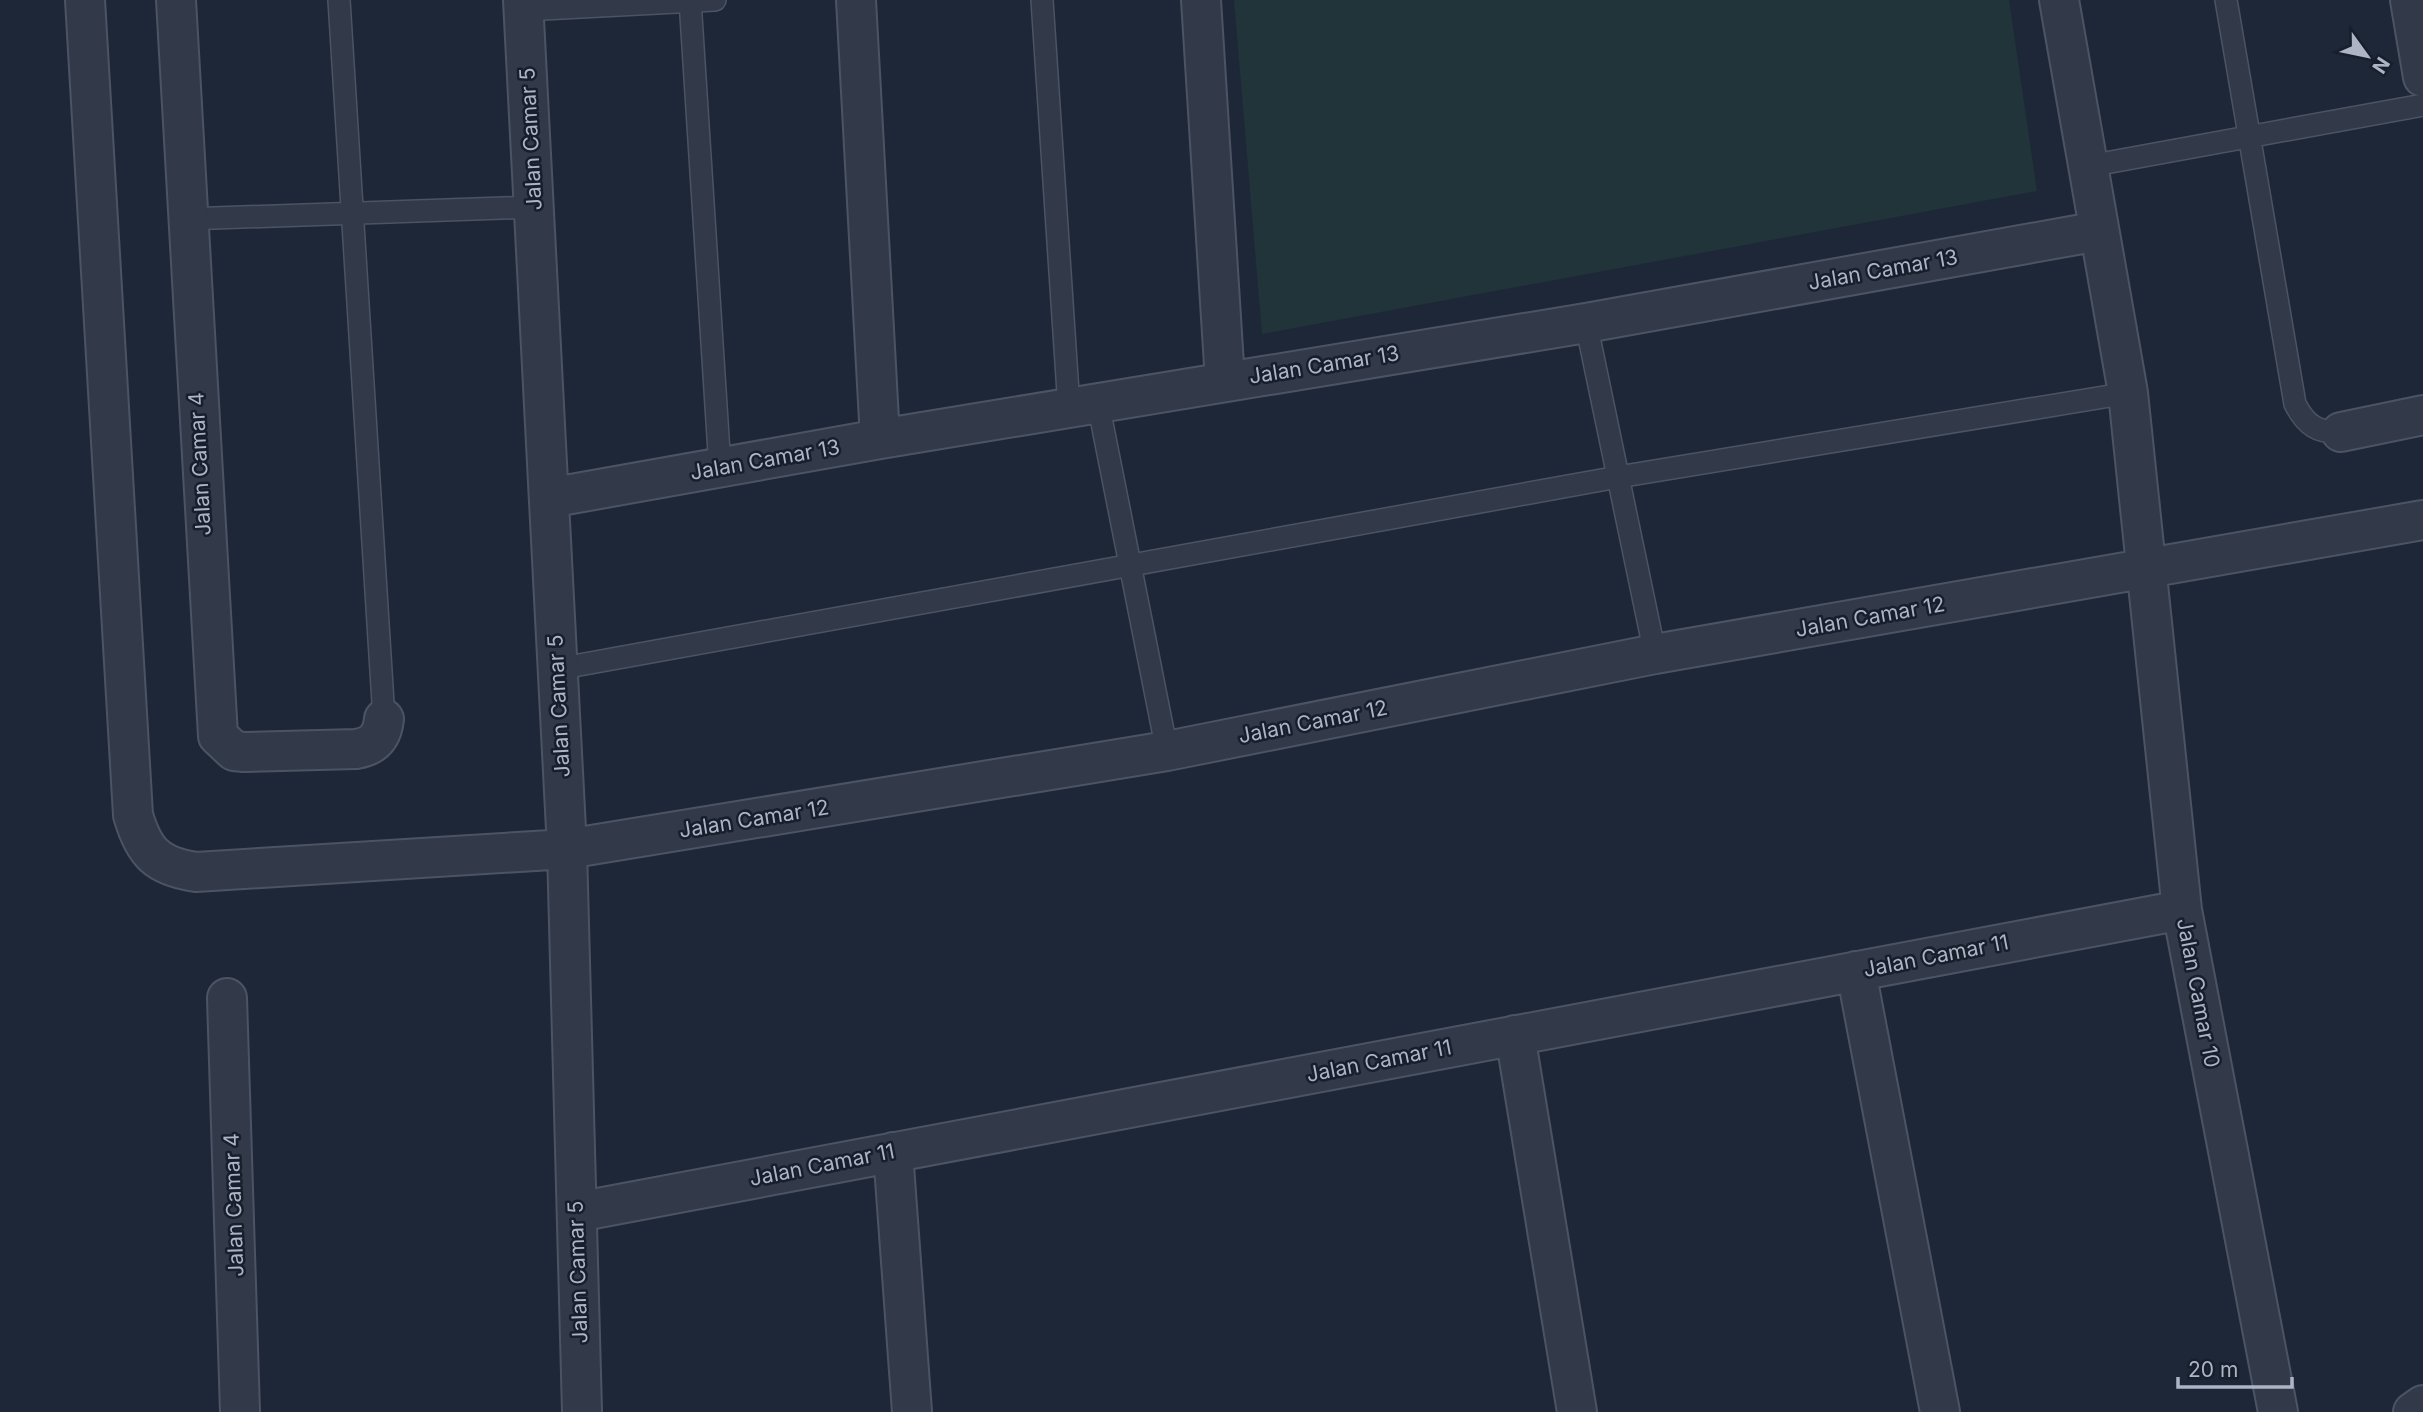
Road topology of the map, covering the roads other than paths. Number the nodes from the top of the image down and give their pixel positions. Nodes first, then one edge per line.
1 (85, 0) edge
2 (176, 0) edge
3 (339, 0) edge
4 (715, 0) edge
5 (856, 0) edge
6 (1042, 0) edge
7 (1201, 0) edge
8 (2059, 0) edge
9 (2226, 0) edge
10 (2410, 0) edge
11 (690, 1) edge
12 (524, 5) edge
13 (2423, 77) edge
14 (2423, 105) edge
15 (2250, 137) junction
16 (2089, 166) junction
17 (534, 207) junction
18 (352, 214) junction
19 (186, 219) junction
20 (2099, 231) junction
21 (1586, 323) junction
22 (1226, 381) junction
23 (2128, 393) junction
24 (1084, 406) junction
25 (2423, 415) edge
26 (2341, 432) joint
27 (880, 439) junction
28 (720, 468) junction
29 (1618, 477) junction
30 (549, 498) junction
31 (2423, 520) edge
32 (1131, 567) junction
33 (2145, 570) junction
34 (1655, 654) junction
35 (557, 669) junction
36 (384, 719) joint
37 (1167, 751) junction
38 (567, 849) junction
39 (2182, 910) junction
40 (1856, 971) junction
41 (227, 998) dead end
42 (1515, 1035) junction
43 (893, 1152) junction
44 (576, 1212) junction
45 (2423, 1405) edge
46 (240, 1412) edge
47 (582, 1412) edge
48 (912, 1412) edge
49 (1577, 1412) edge
50 (1940, 1412) edge
51 (2278, 1412) edge
52 (2413, 1412) edge

1 - 38 street, Jalan Camar 12
2 - 19 street, Jalan Camar 4
3 - 18 lane
4 - 11 lane
5 - 27 street
6 - 24 lane
7 - 22 street
8 - 16 street, Jalan Camar 10
9 - 15 lane
10 - 13 street
11 - 12 lane
11 - 28 lane
12 - 17 street, Jalan Camar 5
14 - 15 lane
15 - 16 lane
15 - 26 lane
16 - 20 street, Jalan Camar 10
17 - 18 lane
17 - 30 street, Jalan Camar 5
18 - 19 lane
18 - 36 lane
19 - 36 street, Jalan Camar 4
20 - 21 street, Jalan Camar 13
20 - 23 street, Jalan Camar 10
21 - 22 street, Jalan Camar 13
21 - 29 lane
22 - 24 street, Jalan Camar 13
23 - 29 lane
23 - 33 street, Jalan Camar 10
24 - 27 street, Jalan Camar 13
24 - 32 lane
25 - 26 street
27 - 28 street, Jalan Camar 13
28 - 30 street, Jalan Camar 13
29 - 32 lane
29 - 34 lane
30 - 35 street, Jalan Camar 5
31 - 33 street, Jalan Camar 12
32 - 35 lane
32 - 37 lane
33 - 34 street, Jalan Camar 12
33 - 39 street, Jalan Camar 10
34 - 37 street, Jalan Camar 12
35 - 38 street, Jalan Camar 5
37 - 38 street, Jalan Camar 12
38 - 44 street, Jalan Camar 5
39 - 40 street, Jalan Camar 11
39 - 51 street, Jalan Camar 10
40 - 42 street, Jalan Camar 11
40 - 50 street
41 - 46 street, Jalan Camar 4
42 - 43 street, Jalan Camar 11
42 - 49 street
43 - 44 street, Jalan Camar 11
43 - 48 street
44 - 47 street, Jalan Camar 5
45 - 52 street

